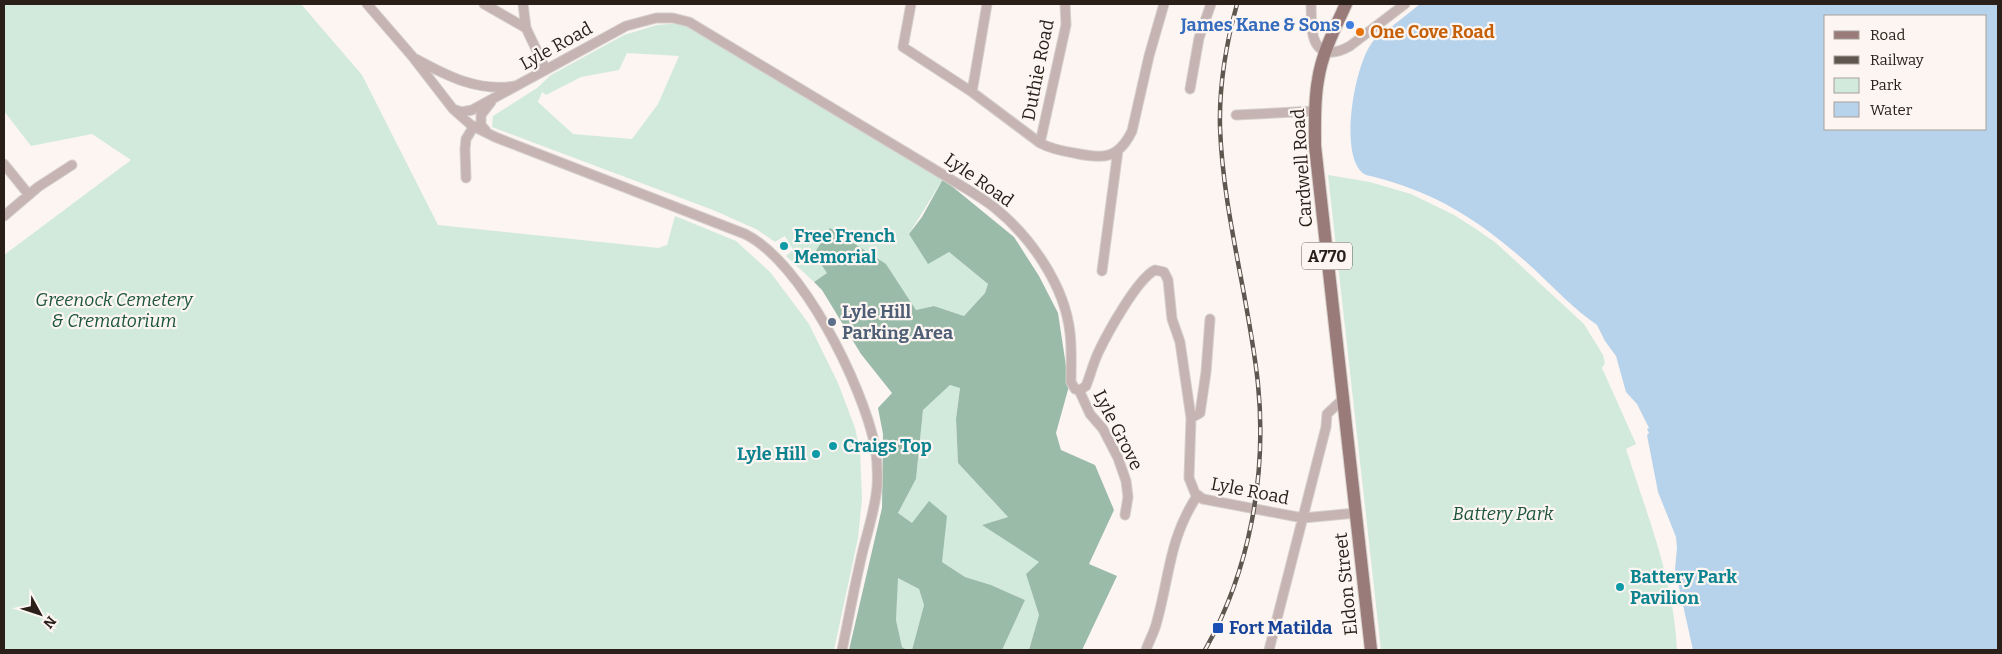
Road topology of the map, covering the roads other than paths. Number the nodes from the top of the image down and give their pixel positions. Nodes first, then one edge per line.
1 (367, 4) edge
2 (484, 4) edge
3 (523, 4) edge
4 (911, 4) edge
5 (988, 4) edge
6 (1065, 4) edge
7 (1164, 4) edge
8 (1211, 4) edge
9 (1311, 4) edge
10 (1346, 4) edge
11 (1406, 4) edge
12 (526, 28) junction
13 (1326, 51) junction
14 (412, 56) junction
15 (546, 70) junction
16 (456, 79) junction
17 (521, 84) junction
18 (486, 87) junction
19 (1190, 89) dead end
20 (438, 92) junction
21 (972, 92) junction
22 (493, 100) junction
23 (452, 110) junction
24 (1315, 111) junction
25 (1236, 114) dead end
26 (474, 126) junction
27 (495, 137) junction
28 (1040, 143) junction
29 (1118, 150) junction
30 (4, 164) edge
31 (72, 165) dead end
32 (466, 178) dead end
33 (28, 195) junction
34 (4, 216) edge
35 (1102, 271) dead end
36 (1210, 319) dead end
37 (1079, 390) junction
38 (1344, 398) junction
39 (1346, 414) junction
40 (1190, 418) junction
41 (1326, 427) junction
42 (1197, 496) junction
43 (1356, 513) junction
44 (1124, 515) dead end
45 (1304, 518) junction
46 (842, 650) edge
47 (1146, 650) edge
48 (1269, 650) edge
49 (1371, 650) edge

1 - 14 street
2 - 12 street
3 - 12 street
4 - 21 street
5 - 21 street
6 - 28 street, Duthie Road
7 - 29 street
8 - 19 street
9 - 13 street
10 - 13 main road, Cardwell Road / A770
11 - 13 street
12 - 15 street
13 - 24 main road, Cardwell Road / A770
14 - 16 street
14 - 20 street
15 - 17 street, Lyle Road
15 - 37 street, Lyle Road
16 - 18 street
16 - 20 street
17 - 18 street
17 - 22 street, Lyle Road
18 - 22 street
20 - 23 street
21 - 28 street
22 - 23 street, Lyle Road
22 - 27 street, Lyle Road
23 - 26 street
24 - 25 street
24 - 38 main road, Cardwell Road / A770
26 - 27 street
26 - 32 street
27 - 46 street
28 - 29 street
29 - 35 street
30 - 33 street
31 - 33 street
33 - 34 street
36 - 40 street
37 - 40 street, Lyle Road
37 - 44 street, Lyle Grove
38 - 39 main road, Cardwell Road / A770
38 - 41 street
39 - 41 street
39 - 43 main road, Cardwell Road / A770
40 - 42 street, Lyle Road
41 - 45 street
42 - 45 street, Lyle Road
42 - 47 street
43 - 45 street, Lyle Road
43 - 49 main road, Eldon Street / A770
45 - 48 street

